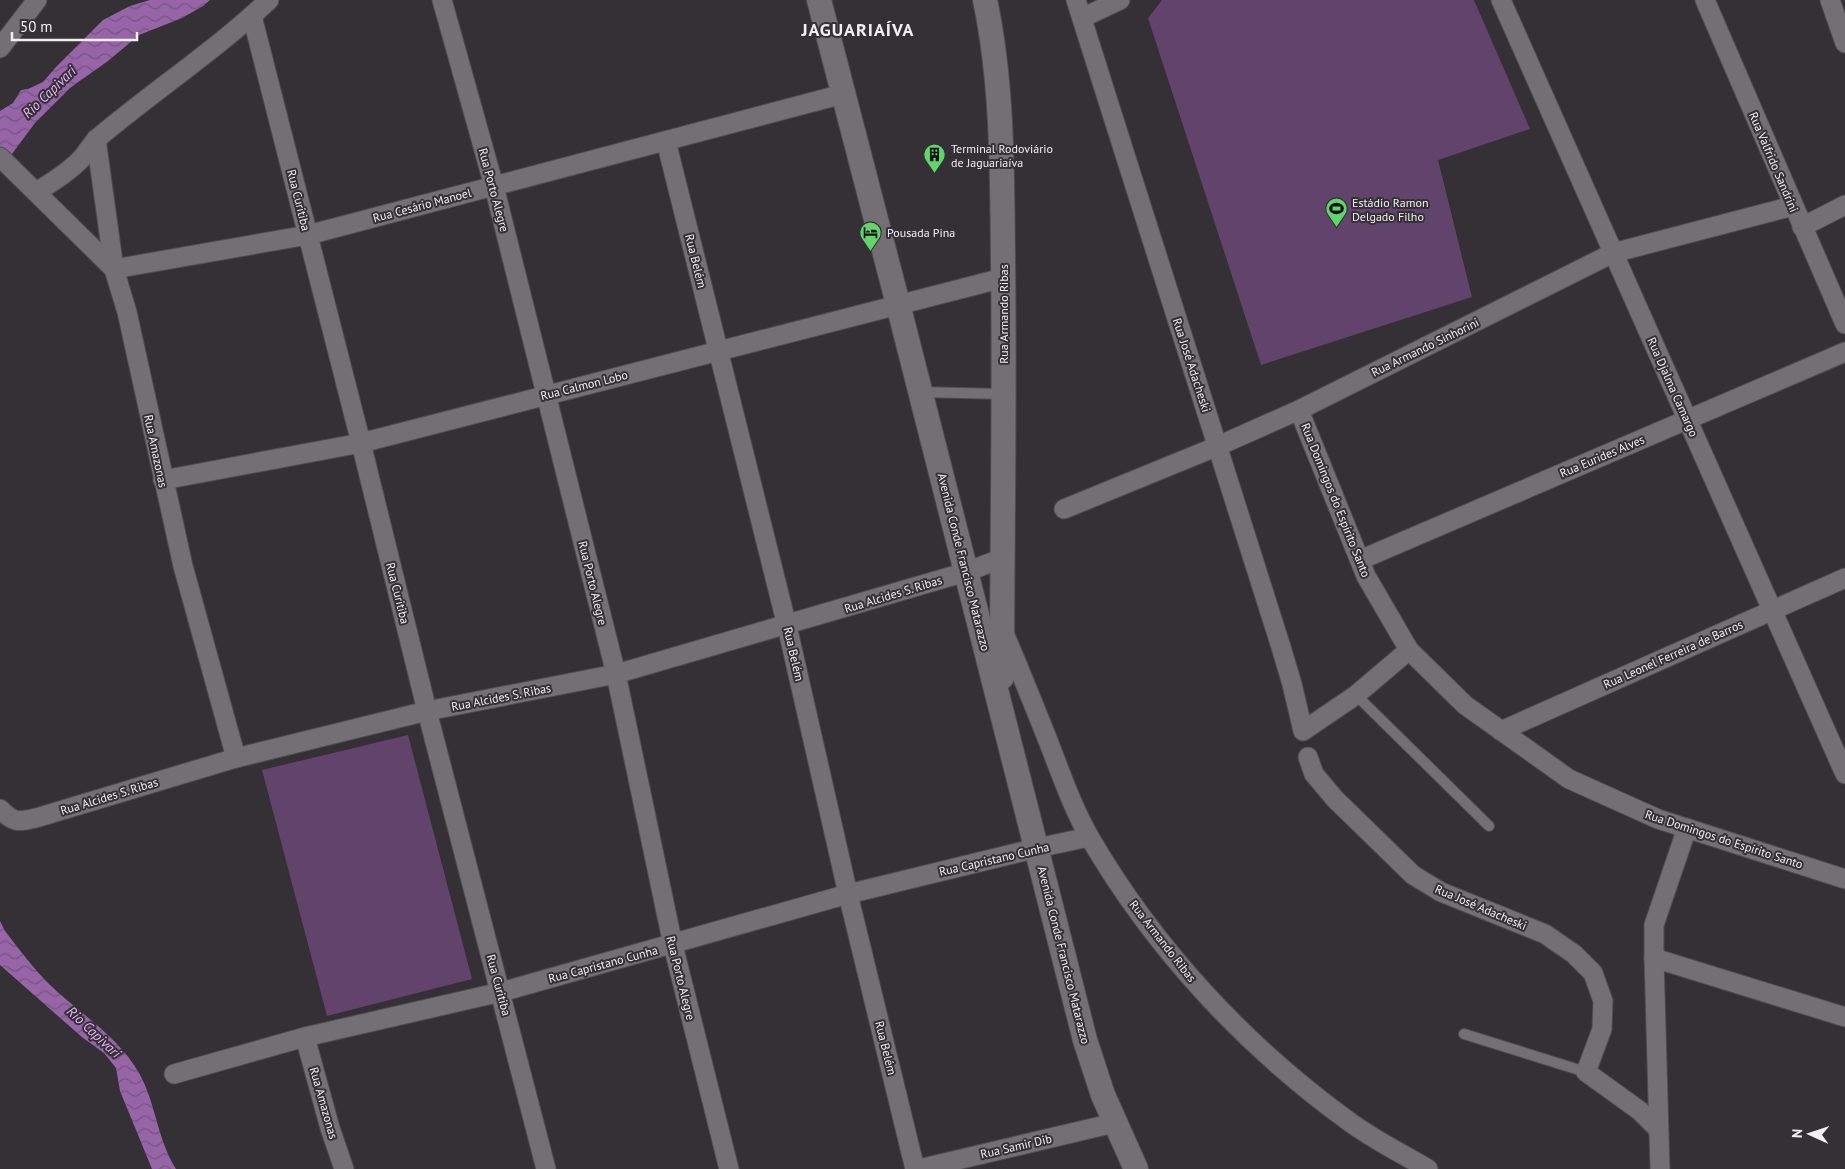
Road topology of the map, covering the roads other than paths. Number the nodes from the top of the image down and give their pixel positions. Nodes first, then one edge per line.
1 (37, 0) edge
2 (269, 0) edge
3 (442, 0) edge
4 (819, 0) edge
5 (985, 0) edge
6 (1076, 0) edge
7 (1120, 0) edge
8 (1501, 0) edge
9 (1830, 0) edge
10 (1708, 5) edge
11 (252, 16) junction
12 (1082, 18) junction
13 (1845, 43) edge
14 (0, 48) edge
15 (843, 94) junction
16 (96, 139) junction
17 (666, 140) junction
18 (5, 162) edge
19 (494, 186) junction
20 (36, 192) junction
21 (1845, 205) edge
22 (1793, 206) junction
23 (1802, 227) junction
24 (308, 235) junction
25 (1613, 254) junction
26 (114, 269) junction
27 (1003, 278) junction
28 (898, 304) junction
29 (1845, 324) edge
30 (719, 351) junction
31 (1845, 352) edge
32 (920, 392) junction
33 (1003, 394) junction
34 (546, 395) junction
35 (1299, 410) junction
36 (1687, 420) junction
37 (361, 443) junction
38 (1218, 446) junction
39 (162, 480) junction
40 (1064, 509) dead end
41 (1003, 558) junction
42 (1360, 560) junction
43 (966, 572) junction
44 (1845, 578) edge
45 (1772, 610) junction
46 (787, 626) junction
47 (1002, 629) junction
48 (1409, 650) junction
49 (616, 674) junction
50 (1356, 695) junction
51 (427, 711) junction
52 (1002, 712) junction
53 (1501, 730) junction
54 (236, 758) junction
55 (1308, 758) dead end
56 (1845, 774) edge
57 (0, 809) edge
58 (1489, 826) dead end
59 (1687, 828) junction
60 (1089, 837) junction
61 (1037, 848) junction
62 (1845, 878) edge
63 (848, 894) junction
64 (673, 945) junction
65 (1654, 958) junction
66 (501, 992) junction
67 (1845, 1016) edge
68 (1464, 1034) dead end
69 (305, 1037) junction
70 (1586, 1072) junction
71 (174, 1074) dead end
72 (1114, 1123) junction
73 (1658, 1129) junction
74 (344, 1169) edge
75 (546, 1169) edge
76 (729, 1169) edge
77 (917, 1169) edge
78 (1136, 1169) edge
79 (1428, 1169) edge
80 (1660, 1169) edge

1 - 14 street
2 - 11 street
3 - 19 street, Rua Porto Alegre
4 - 15 street, Avenida Conde Francisco Matarazzo
5 - 27 street, Rua Armando Ribas
6 - 12 street, Rua José Adacheski
7 - 12 street
8 - 25 street, Rua Djalma Camargo
9 - 13 street
10 - 22 street, Rua Valfrido Sandrini
11 - 16 street
11 - 24 street, Rua Curitiba
12 - 38 street, Rua José Adacheski
15 - 17 street, Rua Cesário Manoel
15 - 28 street, Avenida Conde Francisco Matarazzo
16 - 20 street
16 - 26 street, Rua Amazonas
17 - 19 street, Rua Cesário Manoel
17 - 30 street, Rua Belém
18 - 20 street
19 - 24 street, Rua Cesário Manoel
19 - 34 street, Rua Porto Alegre
20 - 26 street
21 - 23 street
22 - 23 street, Rua Valfrido Sandrini
22 - 25 street, Rua Armando Sinhorini
23 - 29 street, Rua Valfrido Sandrini
24 - 26 street, Rua Cesário Manoel
24 - 37 street, Rua Curitiba
25 - 35 street, Rua Armando Sinhorini
25 - 36 street, Rua Djalma Camargo
26 - 39 street, Rua Amazonas
27 - 28 street, Rua Calmon Lobo
27 - 33 street, Rua Armando Ribas
28 - 30 street, Rua Calmon Lobo
28 - 32 street, Avenida Conde Francisco Matarazzo
30 - 34 street, Rua Calmon Lobo
30 - 46 street, Rua Belém
31 - 36 street, Rua Eurides Alves
32 - 33 lane
32 - 43 street, Avenida Conde Francisco Matarazzo
33 - 41 street, Rua Armando Ribas
34 - 37 street, Rua Calmon Lobo
34 - 49 street, Rua Porto Alegre
35 - 38 street, Rua Armando Sinhorini
35 - 42 street, Rua Domingos do Espírito Santo
36 - 42 street, Rua Eurides Alves
36 - 45 street, Rua Djalma Camargo
37 - 39 street, Rua Calmon Lobo
37 - 51 street, Rua Curitiba
38 - 40 street, Rua Armando Sinhorini
38 - 50 street, Rua José Adacheski
39 - 54 street, Rua Amazonas
41 - 43 street, Rua Alcides S. Ribas
41 - 47 street, Rua Armando Ribas
42 - 48 street, Rua Domingos do Espírito Santo
43 - 46 street, Rua Alcides S. Ribas
43 - 52 street, Avenida Conde Francisco Matarazzo
44 - 45 street, Rua Leonel Ferreira de Barros
45 - 53 street, Rua Leonel Ferreira de Barros
45 - 56 street, Rua Djalma Camargo
46 - 49 street, Rua Alcides S. Ribas
46 - 63 street, Rua Belém
47 - 52 street, Rua Armando Ribas
47 - 60 street, Rua Armando Ribas
48 - 50 street
48 - 53 street, Rua Domingos do Espírito Santo
49 - 51 street, Rua Alcides S. Ribas
49 - 64 street, Rua Porto Alegre
50 - 58 lane
51 - 54 street, Rua Alcides S. Ribas
51 - 66 street, Rua Curitiba
52 - 61 street, Avenida Conde Francisco Matarazzo
53 - 59 street, Rua Domingos do Espírito Santo
54 - 57 street, Rua Alcides S. Ribas
55 - 70 street, Rua José Adacheski
59 - 62 street, Rua Domingos do Espírito Santo
59 - 65 street
60 - 61 street, Rua Capristano Cunha
60 - 79 street, Rua Armando Ribas
61 - 63 street, Rua Capristano Cunha
61 - 72 street, Avenida Conde Francisco Matarazzo
63 - 64 street, Rua Capristano Cunha
63 - 77 street, Rua Belém
64 - 66 street, Rua Capristano Cunha
64 - 76 street, Rua Porto Alegre
65 - 67 street
65 - 73 street
66 - 69 street, Rua Capristano Cunha
66 - 75 street, Rua Curitiba
68 - 70 lane
69 - 71 street, Rua Capristano Cunha
69 - 74 street, Rua Amazonas
70 - 73 street
72 - 77 street, Rua Samir Dib
72 - 78 street, Avenida Conde Francisco Matarazzo
73 - 80 street

